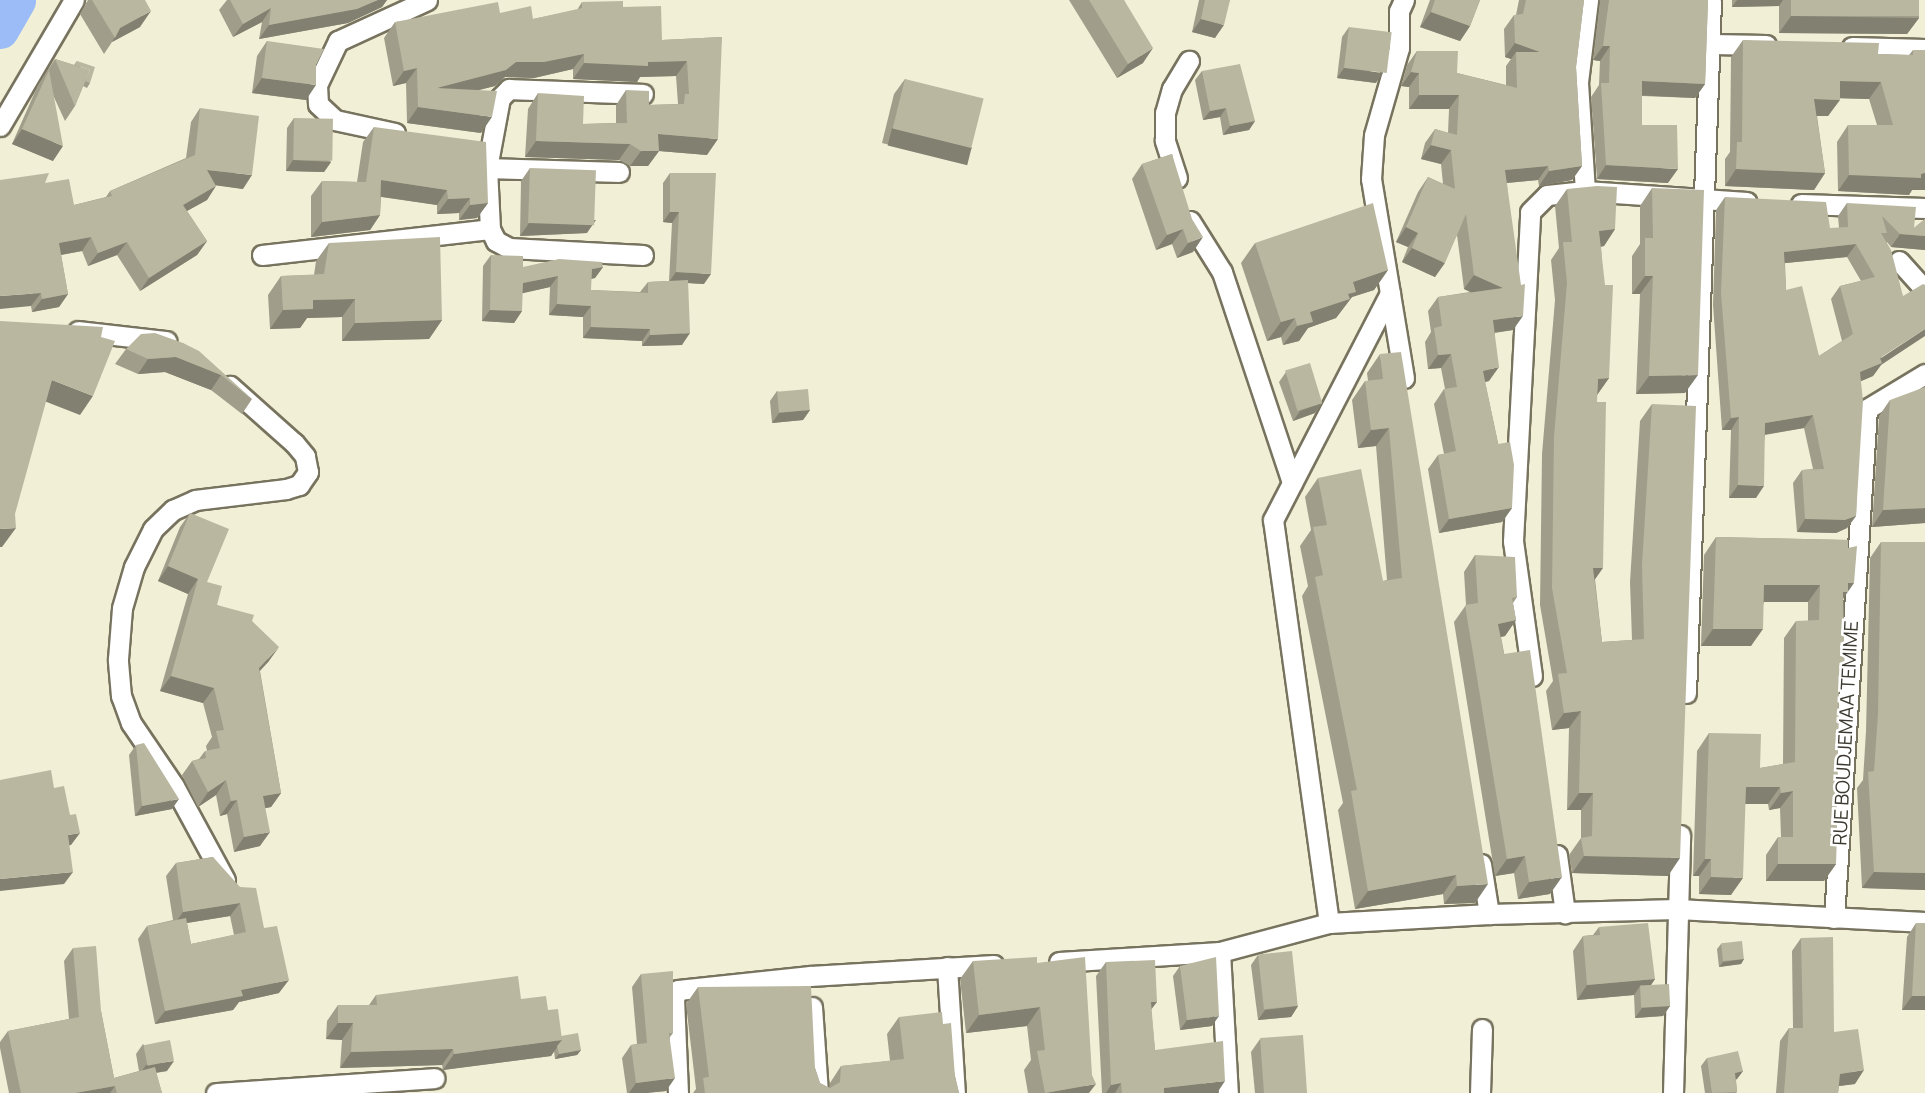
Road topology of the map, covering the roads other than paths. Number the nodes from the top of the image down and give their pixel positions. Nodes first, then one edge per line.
1 (74, 0) edge
2 (427, 0) edge
3 (1404, 0) edge
4 (1588, 0) edge
5 (1711, 0) edge
6 (1711, 44) junction
7 (1791, 46) edge
8 (1831, 46) edge
9 (1925, 49) edge
10 (1189, 61) dead end
11 (643, 94) edge
12 (0, 126) edge
13 (411, 135) edge
14 (487, 168) junction
15 (619, 172) dead end
16 (1585, 191) junction
17 (1705, 200) junction
18 (1925, 208) edge
19 (490, 229) junction
20 (262, 255) dead end
21 (643, 255) dead end
22 (1899, 261) dead end
23 (1925, 290) edge
24 (1390, 293) junction
25 (52, 329) edge
26 (187, 352) edge
27 (215, 374) edge
28 (1925, 374) edge
29 (1408, 403) edge
30 (1292, 483) junction
31 (1850, 548) junction
32 (1884, 548) edge
33 (1534, 692) edge
34 (1685, 719) edge
35 (1681, 814) edge
36 (1553, 830) edge
37 (1478, 845) edge
38 (239, 892) edge
39 (1677, 909) junction
40 (1565, 913) junction
41 (1489, 914) junction
42 (1835, 918) junction
43 (1925, 922) edge
44 (1329, 923) junction
45 (1220, 952) junction
46 (1042, 963) edge
47 (1015, 964) edge
48 (947, 967) junction
49 (810, 976) junction
50 (1482, 1030) dead end
51 (434, 1078) dead end
52 (216, 1093) edge
53 (678, 1093) edge
54 (818, 1093) edge
55 (955, 1093) edge
56 (1228, 1093) edge
57 (1480, 1093) edge
58 (1673, 1093) edge

1 - 12 street
2 - 13 street
3 - 24 street
4 - 16 street
5 - 6 street
6 - 7 street
6 - 17 street
8 - 9 street
10 - 30 street
11 - 14 street
14 - 15 street
14 - 19 street
16 - 17 street
16 - 33 street
17 - 18 street
17 - 34 street
19 - 20 street
19 - 21 street
22 - 23 street
24 - 29 street
24 - 30 street
25 - 26 street
27 - 38 street
28 - 31 street, RUE BOUDJEMAA TEMIME
30 - 44 street
31 - 32 street
31 - 42 street, RUE BOUDJEMAA TEMIME
35 - 39 street
36 - 40 street
37 - 41 street
39 - 40 street
39 - 42 street
39 - 58 street
40 - 41 street
41 - 44 street
42 - 43 street
44 - 45 street
45 - 46 street
45 - 56 street
47 - 48 street
48 - 49 street
48 - 55 street
49 - 53 street
49 - 54 street
50 - 57 street
51 - 52 street

